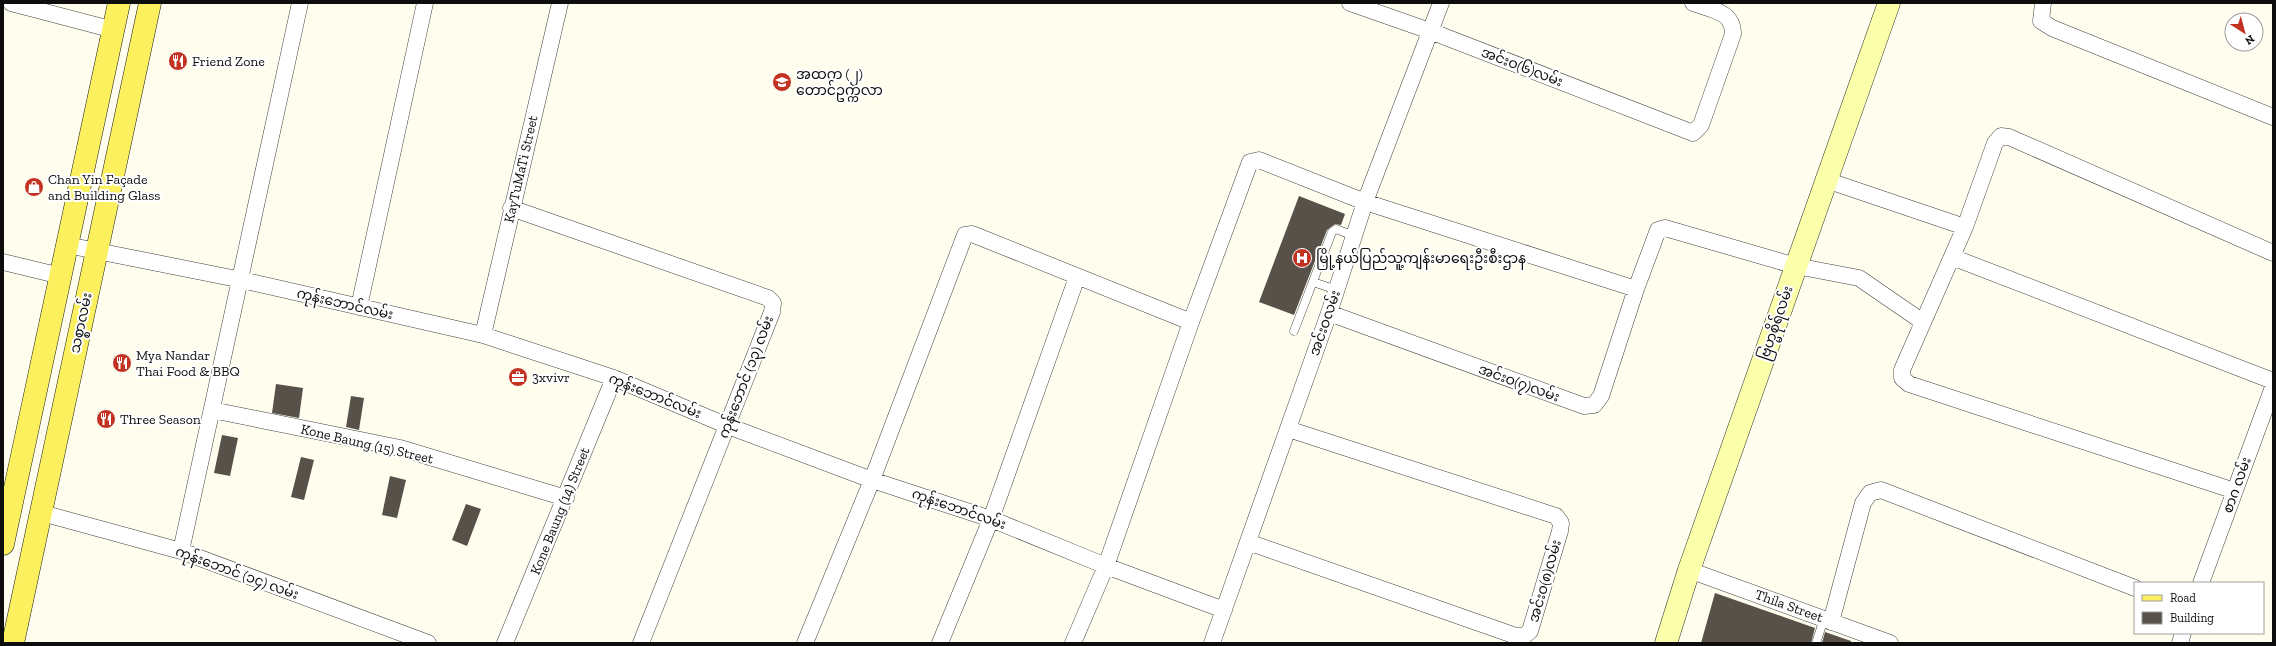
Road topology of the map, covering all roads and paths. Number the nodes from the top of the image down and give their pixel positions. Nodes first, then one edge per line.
1 (11, 3) edge
2 (119, 3) edge
3 (150, 3) edge
4 (300, 3) edge
5 (425, 3) edge
6 (560, 3) edge
7 (1350, 3) edge
8 (1441, 3) edge
9 (1694, 3) edge
10 (1889, 3) edge
11 (2043, 3) edge
12 (114, 30) junction
13 (1430, 31) junction
14 (2273, 117) edge
15 (1826, 180) junction
16 (1365, 202) junction
17 (511, 208) junction
18 (1964, 227) junction
19 (1354, 236) junction
20 (67, 245) junction
21 (96, 252) junction
22 (2273, 254) edge
23 (1952, 257) junction
24 (3, 262) edge
25 (1796, 266) junction
26 (61, 276) junction
27 (1077, 277) junction
28 (242, 280) junction
29 (1313, 282) junction
30 (1636, 289) junction
31 (1337, 290) junction
32 (359, 307) junction
33 (1329, 313) junction
34 (1191, 322) junction
35 (1923, 322) junction
36 (1294, 331) dead end
37 (482, 335) junction
38 (614, 378) junction
39 (2273, 381) edge
40 (2273, 386) edge
41 (212, 410) junction
42 (728, 426) junction
43 (1288, 429) junction
44 (872, 480) junction
45 (2235, 491) junction
46 (566, 498) junction
47 (42, 513) junction
48 (990, 519) junction
49 (1248, 542) junction
50 (3, 544) edge
51 (181, 552) junction
52 (1106, 566) junction
53 (1689, 570) junction
54 (2201, 582) edge
55 (2134, 588) edge
56 (1224, 610) junction
57 (1827, 620) junction
58 (12, 641) edge
59 (428, 643) edge
60 (505, 643) edge
61 (641, 643) edge
62 (805, 643) edge
63 (940, 643) edge
64 (1073, 643) edge
65 (1212, 643) edge
66 (1666, 643) edge
67 (1816, 643) edge
68 (1890, 643) edge

1 - 12 street
2 - 12 main road, သစ္စာလမ်း
3 - 21 main road, သစ္စာလမ်း
4 - 28 street
5 - 32 street
6 - 17 street, KayTuMaTi Street
7 - 13 street, အင်းဝ(၆)လမ်း
8 - 13 street, အင်းဝလမ်း
9 - 13 street, အင်းဝ(၆)လမ်း
10 - 15 main road, ဗြဟ္မစိုရ်လမ်း
11 - 14 street
12 - 20 main road, သစ္စာလမ်း
13 - 16 street, အင်းဝလမ်း
15 - 18 street
15 - 25 main road, ဗြဟ္မစိုရ်လမ်း
16 - 19 street, အင်းဝလမ်း
16 - 30 street
16 - 34 street
17 - 37 street, KayTuMaTi Street
17 - 42 street, ကုန်းဘောင် (၁၃) လမ်း
18 - 22 street
18 - 23 street
19 - 29 lane
19 - 31 street, အင်းဝလမ်း
20 - 21 street, ကုန်းဘောင်လမ်း
20 - 26 main road, သစ္စာလမ်း
21 - 28 street, ကုန်းဘောင်လမ်း
21 - 47 main road, သစ္စာလမ်း
23 - 35 street
23 - 39 street
24 - 26 street
25 - 30 street, အင်းဝ(၇)လမ်း
25 - 35 street
25 - 53 main road, ဗြဟ္မစိုရ်လမ်း
26 - 50 main road, သစ္စာလမ်း
27 - 34 street
27 - 44 street
27 - 48 street
28 - 32 street, ကုန်းဘောင်လမ်း
28 - 41 street
29 - 31 lane
29 - 36 lane
30 - 33 street, အင်းဝ(၇)လမ်း
31 - 33 street, အင်းဝလမ်း
32 - 37 street, ကုန်းဘောင်လမ်း
33 - 43 street, အင်းဝလမ်း
34 - 52 street
35 - 45 street
37 - 38 street, ကုန်းဘောင်လမ်း
38 - 42 street, ကုန်းဘောင်လမ်း
38 - 46 street, Kone Baung (14) Street
40 - 45 street, စာဂ လမ်း
41 - 46 street, Kone Baung (15) Street
41 - 51 street
42 - 44 street, ကုန်းဘောင်လမ်း
42 - 61 street, ကုန်းဘောင် (၁၃) လမ်း
43 - 49 street, အင်းဝလမ်း
43 - 49 street, အင်းဝ(၈)လမ်း
44 - 48 street, ကုန်းဘောင်လမ်း
44 - 62 street
45 - 54 street, စာဂ လမ်း
46 - 60 street, Kone Baung (14) Street
47 - 51 street, ကုန်းဘောင် (၁၄) လမ်း
47 - 58 main road, သစ္စာလမ်း
48 - 52 street, ကုန်းဘောင်လမ်း
48 - 63 street
49 - 56 street, အင်းဝလမ်း
51 - 59 street, ကုန်းဘောင် (၁၄) လမ်း
52 - 56 street, ကုန်းဘောင်လမ်း
52 - 64 street
53 - 57 street, Thila Street
53 - 66 main road, ဗြဟ္မစိုရ်လမ်း
55 - 57 street
56 - 65 street, အင်းဝလမ်း
57 - 67 lane
57 - 68 street, Thila Street

